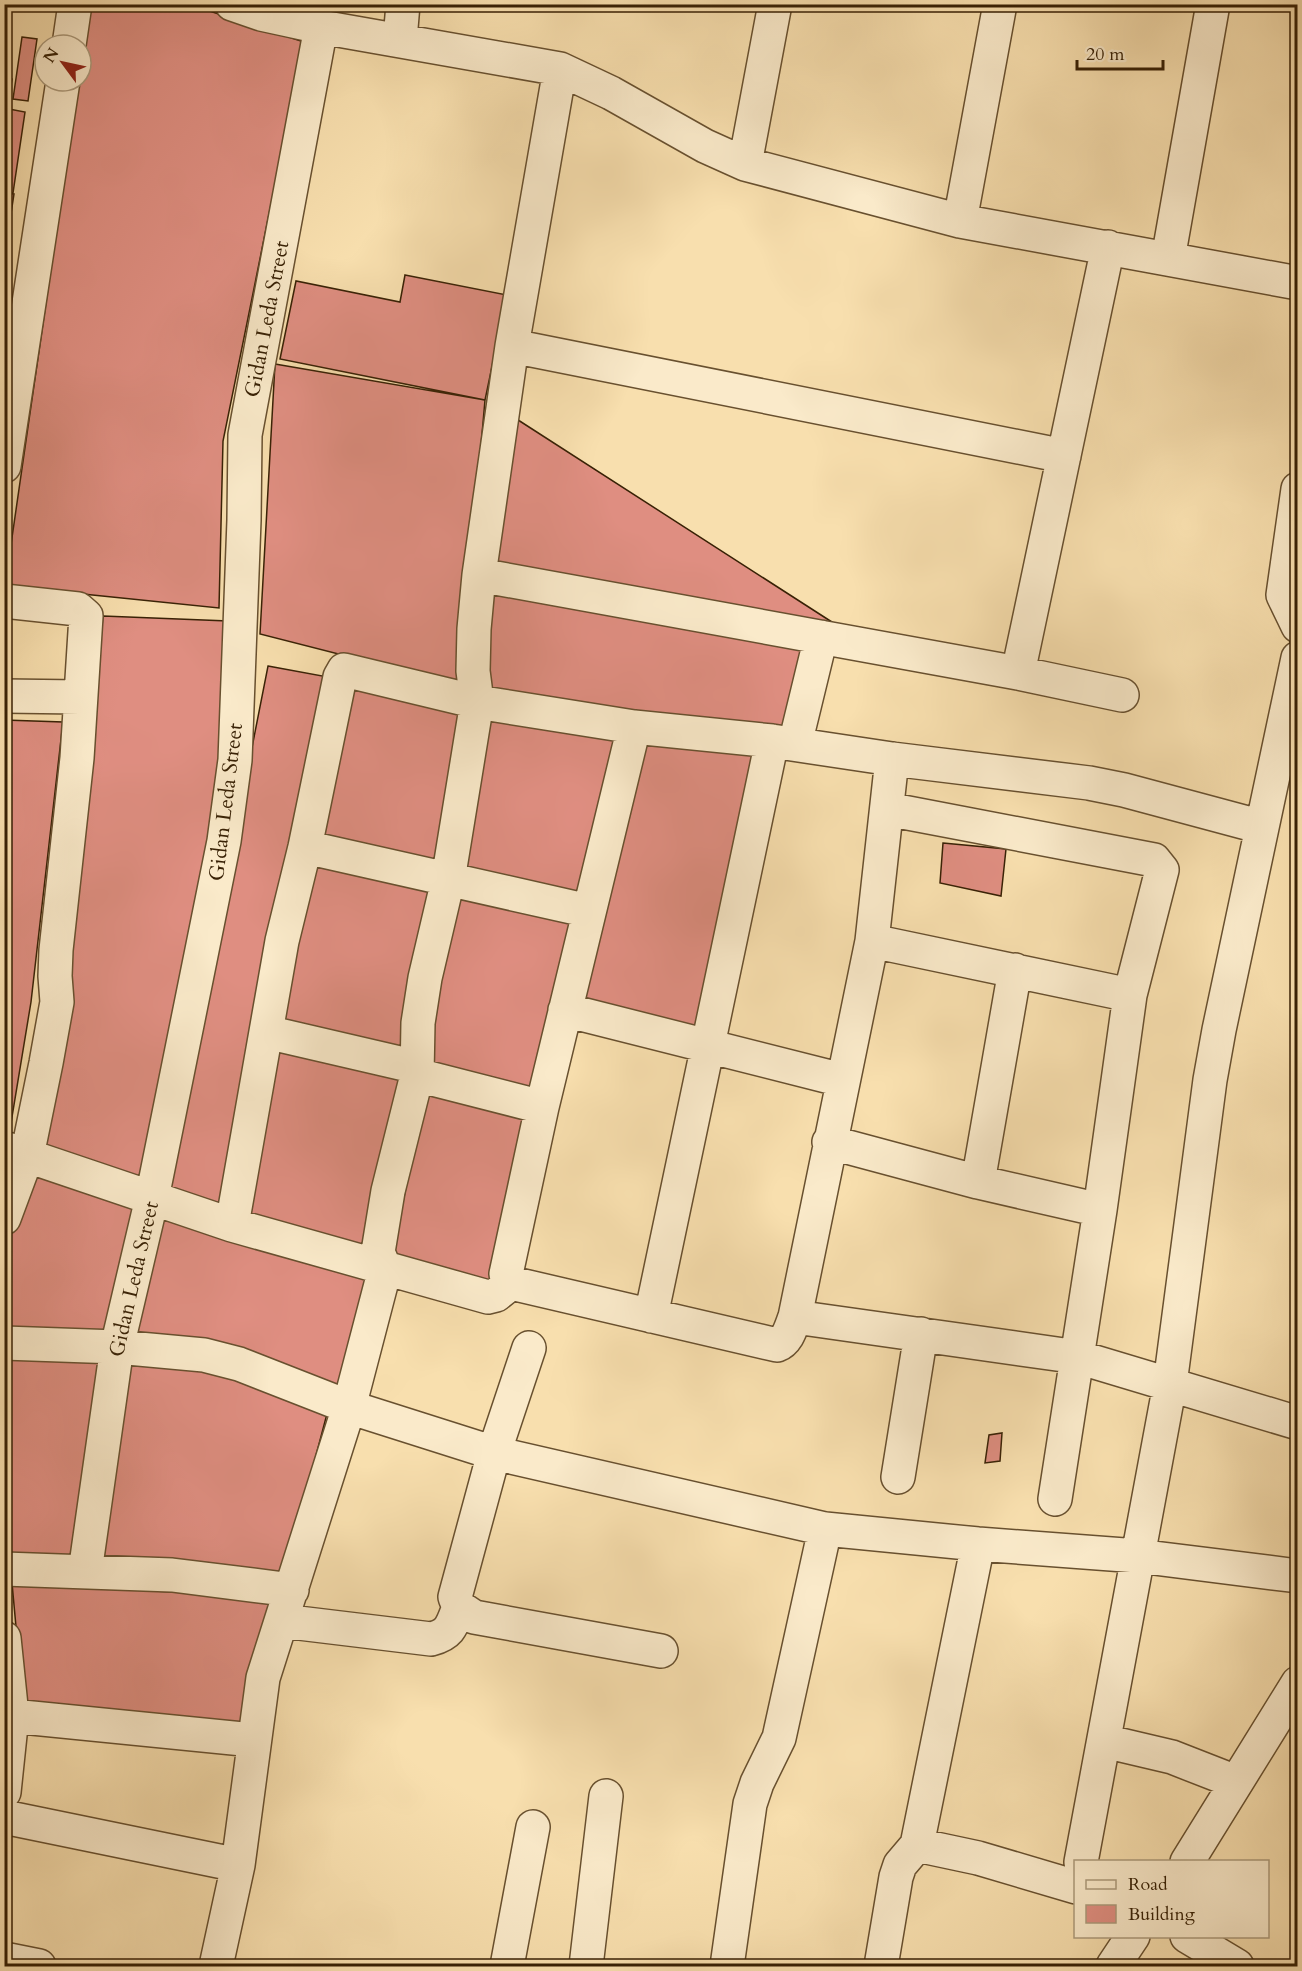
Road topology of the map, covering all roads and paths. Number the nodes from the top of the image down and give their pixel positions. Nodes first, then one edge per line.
1 (75, 4) edge
2 (232, 4) edge
3 (403, 4) edge
4 (775, 4) edge
5 (1000, 4) edge
6 (1212, 4) edge
7 (321, 27) junction
8 (71, 33) edge
9 (400, 40) junction
10 (560, 69) junction
11 (61, 93) edge
12 (746, 164) junction
13 (960, 221) junction
14 (1108, 247) junction
15 (1168, 259) junction
16 (1298, 283) edge
17 (512, 346) junction
18 (1064, 456) junction
19 (4, 466) edge
20 (1298, 489) edge
21 (480, 576) junction
22 (4, 601) edge
23 (1298, 626) edge
24 (821, 637) junction
25 (1298, 658) edge
26 (1018, 673) junction
27 (1122, 695) dead end
28 (4, 696) edge
29 (80, 697) junction
30 (477, 702) junction
31 (1292, 711) edge
32 (634, 727) junction
33 (784, 742) junction
34 (892, 759) junction
35 (887, 809) junction
36 (1262, 827) junction
37 (305, 847) junction
38 (447, 880) junction
39 (589, 911) junction
40 (872, 941) junction
41 (1015, 970) junction
42 (1130, 995) junction
43 (565, 1010) junction
44 (266, 1032) junction
45 (708, 1047) junction
46 (417, 1071) junction
47 (842, 1080) junction
48 (542, 1107) junction
49 (829, 1142) junction
50 (16, 1152) edge
51 (978, 1182) junction
52 (152, 1198) junction
53 (1100, 1210) junction
54 (4, 1218) edge
55 (232, 1225) junction
56 (385, 1269) junction
57 (511, 1283) junction
58 (651, 1316) junction
59 (795, 1317) junction
60 (921, 1334) junction
61 (4, 1343) edge
62 (117, 1347) junction
63 (529, 1348) dead end
64 (1078, 1357) junction
65 (1170, 1384) junction
66 (349, 1407) junction
67 (1297, 1423) edge
68 (494, 1453) junction
69 (898, 1477) dead end
70 (1055, 1499) dead end
71 (825, 1529) junction
72 (978, 1544) junction
73 (1138, 1556) junction
74 (4, 1569) edge
75 (85, 1572) junction
76 (1298, 1576) edge
77 (292, 1590) junction
78 (459, 1607) junction
79 (282, 1621) junction
80 (5, 1650) edge
81 (661, 1651) dead end
82 (1298, 1683) edge
83 (12, 1716) junction
84 (254, 1740) junction
85 (1104, 1741) junction
86 (1236, 1782) junction
87 (4, 1792) edge
88 (606, 1796) dead end
89 (4, 1817) edge
90 (533, 1827) dead end
91 (917, 1845) junction
92 (1081, 1860) edge
93 (1188, 1860) edge
94 (238, 1865) junction
95 (1074, 1886) edge
96 (1132, 1938) edge
97 (1190, 1938) edge
98 (216, 1966) edge
99 (507, 1966) edge
100 (586, 1966) edge
101 (727, 1966) edge
102 (881, 1966) edge
103 (1113, 1966) edge
104 (1237, 1966) edge

1 - 8 street
2 - 7 street
3 - 9 street
4 - 12 street
5 - 13 street
6 - 15 street
7 - 9 street
7 - 52 street, Gidan Leda Street
9 - 10 street
10 - 12 street
10 - 17 street
11 - 19 street
12 - 13 street
13 - 14 street
14 - 15 street
14 - 18 street
15 - 16 street
17 - 18 street
17 - 21 street
18 - 26 street
20 - 23 street
21 - 24 street
21 - 30 street
22 - 29 street
24 - 26 street
24 - 33 street
25 - 31 street
26 - 27 street
28 - 29 street
29 - 50 street
30 - 32 street
30 - 37 street
30 - 38 street
31 - 36 street
32 - 33 street
32 - 39 street
33 - 34 street
33 - 45 street
34 - 35 street
34 - 36 street
35 - 40 street
35 - 42 street
36 - 65 street
37 - 38 street
37 - 44 street
38 - 39 street
38 - 46 street
39 - 43 street
40 - 41 street
40 - 47 street
41 - 42 street
41 - 51 street
42 - 53 street
43 - 45 street
43 - 48 street
44 - 46 street
44 - 55 street
45 - 47 street
45 - 58 street
46 - 48 street
46 - 56 street
47 - 49 street
48 - 57 street
49 - 51 street
49 - 59 street
50 - 52 street
50 - 54 street
51 - 53 street
52 - 55 street
52 - 62 street, Gidan Leda Street
53 - 64 street
55 - 56 street
56 - 57 street
56 - 66 street
57 - 58 street
58 - 59 street
59 - 60 street
60 - 64 street
60 - 69 street
61 - 62 street
62 - 66 street
62 - 75 street, Gidan Leda Street
63 - 68 street
64 - 65 street
64 - 70 street
65 - 67 street
65 - 73 street
66 - 68 street
66 - 77 street
68 - 71 street
68 - 78 street
71 - 72 street
71 - 101 street
72 - 73 street
72 - 91 street
73 - 76 street
73 - 85 street
74 - 75 street
75 - 77 street
77 - 79 street
78 - 79 street
78 - 81 street
79 - 84 street
80 - 83 street
82 - 86 street
83 - 84 street
83 - 87 street
84 - 94 street
85 - 86 street
85 - 92 street
86 - 93 street
88 - 100 street
89 - 94 street
90 - 99 street
91 - 95 street
91 - 102 street
94 - 98 street
96 - 103 street
97 - 104 street

